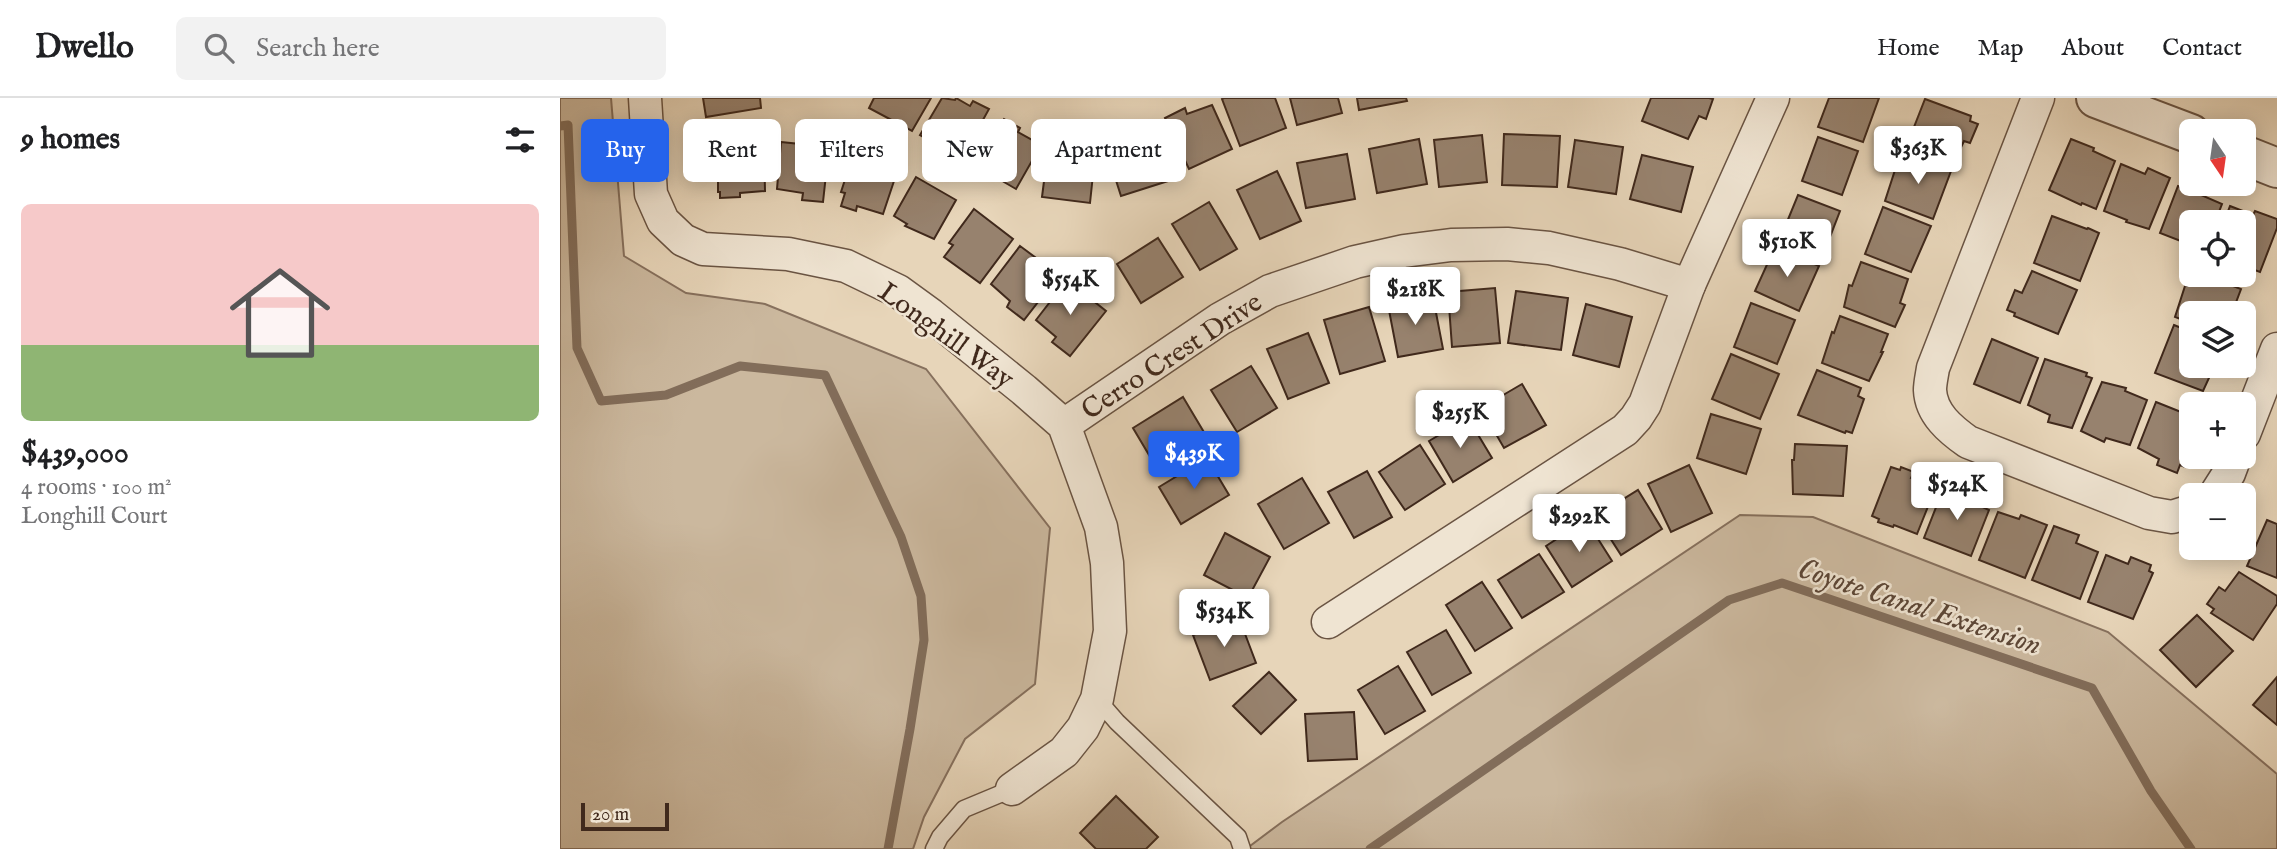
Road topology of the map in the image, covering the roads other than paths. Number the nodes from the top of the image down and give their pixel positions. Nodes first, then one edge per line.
1 (645, 98) edge
2 (1773, 98) edge
3 (2038, 98) edge
4 (2096, 98) edge
5 (2179, 129) edge
6 (2256, 160) edge
7 (2277, 168) edge
8 (1689, 285) junction
9 (2277, 349) edge
10 (2256, 403) edge
11 (1064, 425) junction
12 (2179, 515) edge
13 (1328, 622) dead end
14 (1097, 699) junction
15 (1012, 789) joint
16 (934, 849) edge
17 (1242, 849) edge

1 - 11 street, Longhill Way
2 - 8 street
3 - 12 street
4 - 5 street
6 - 7 street
8 - 11 street, Cerro Crest Drive
8 - 13 street
9 - 10 street
11 - 14 street
14 - 15 street
14 - 17 lane
15 - 16 lane

